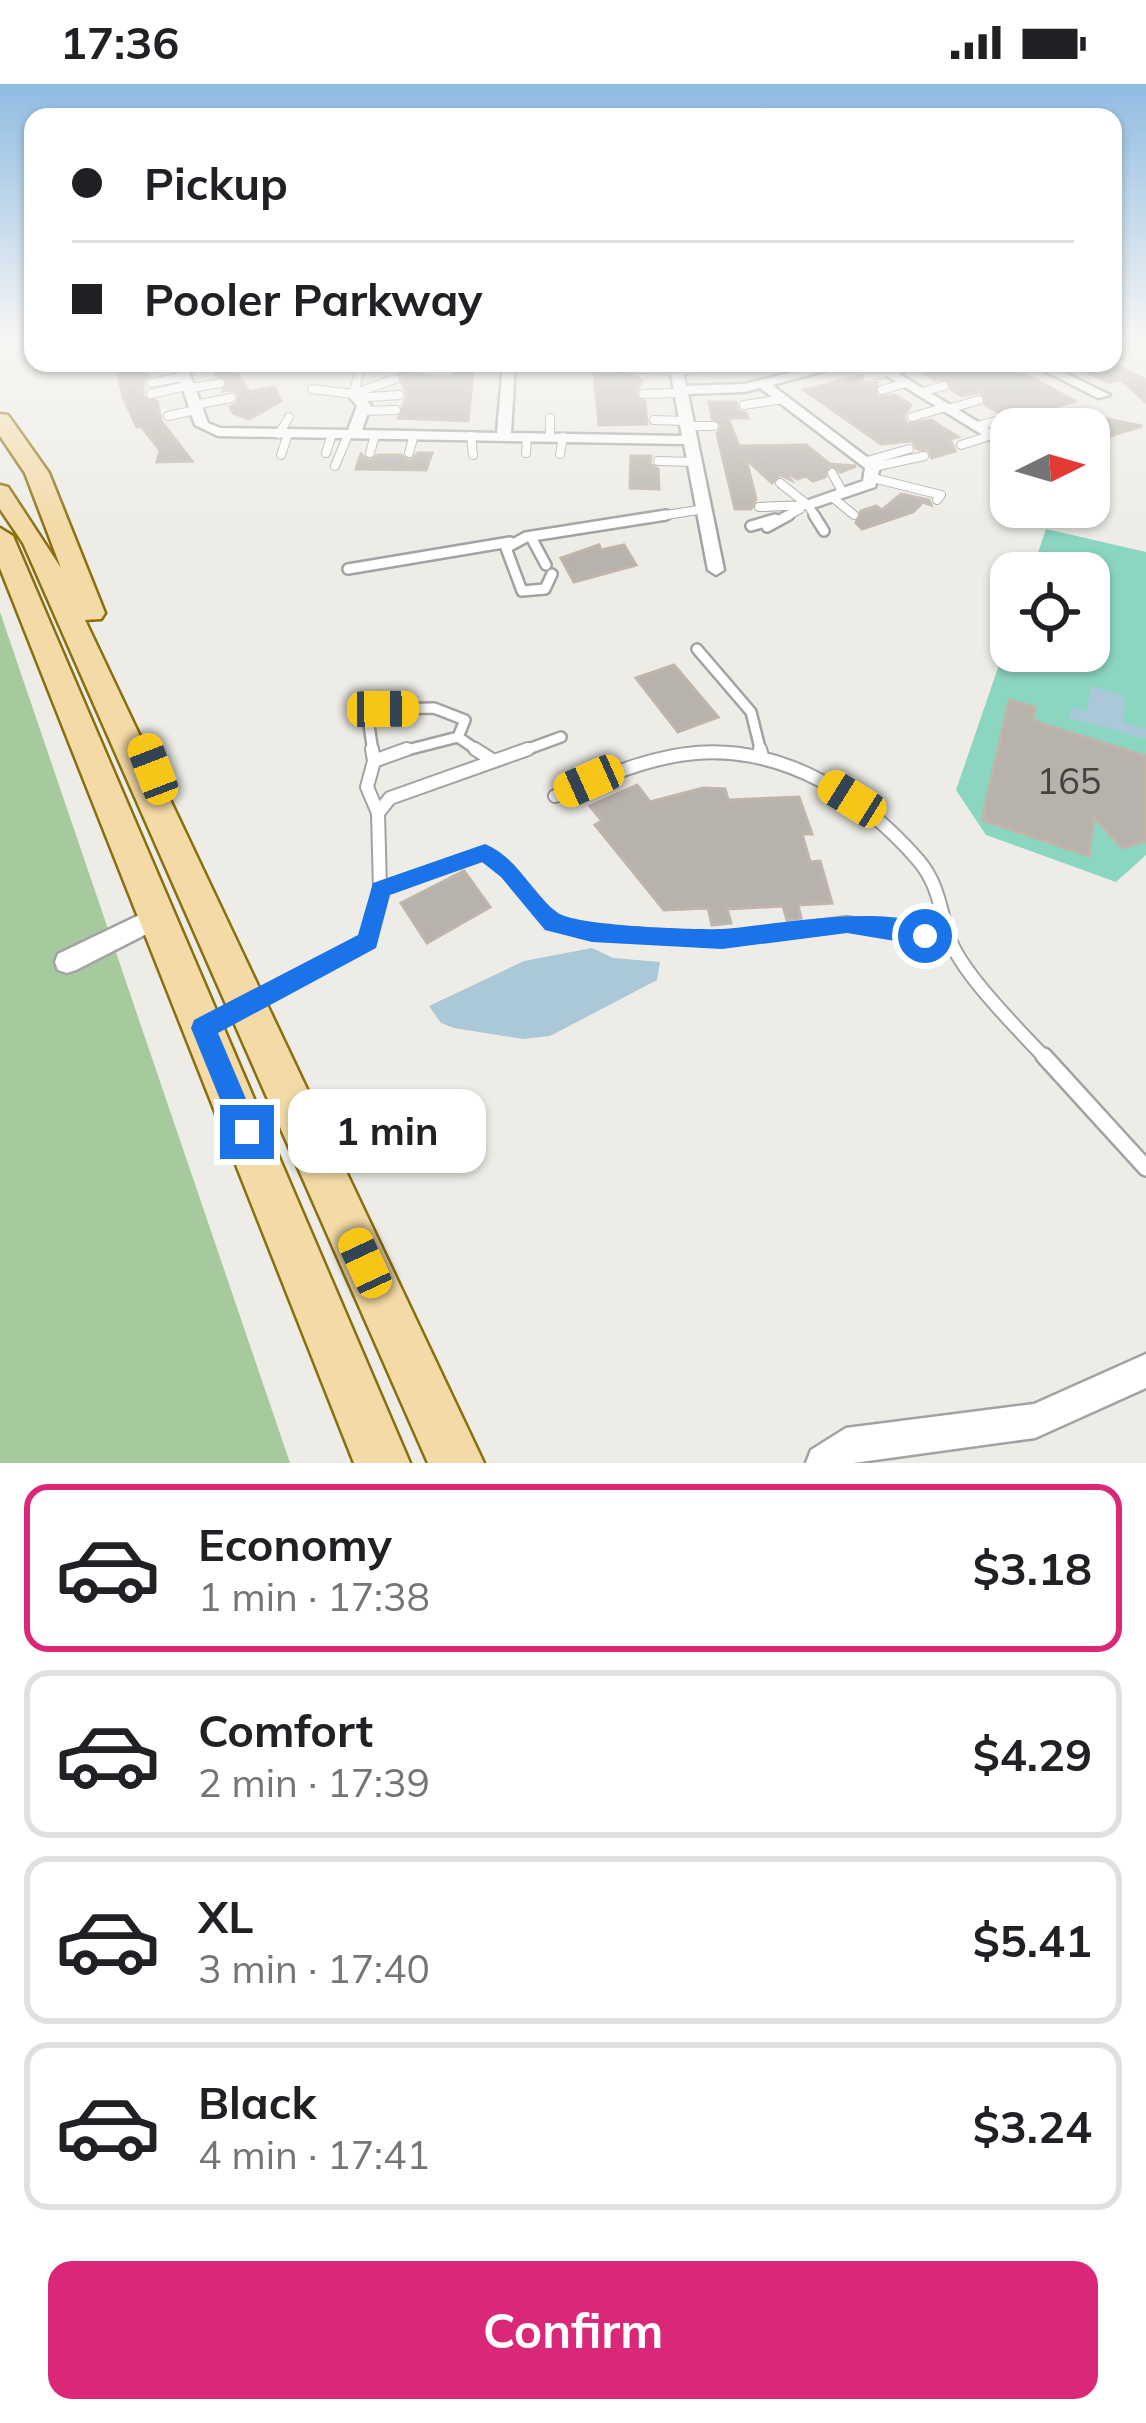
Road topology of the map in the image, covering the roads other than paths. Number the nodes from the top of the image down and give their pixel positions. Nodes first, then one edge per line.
1 (193, 403) edge
2 (212, 403) edge
3 (356, 403) edge
4 (367, 403) edge
5 (506, 403) edge
6 (681, 403) edge
7 (755, 403) edge
8 (789, 403) edge
9 (939, 403) edge
10 (966, 403) edge
11 (744, 405) dead end
12 (195, 408) junction
13 (947, 408) junction
14 (395, 410) dead end
15 (168, 416) dead end
16 (290, 417) dead end
17 (912, 417) dead end
18 (550, 418) dead end
19 (0, 420) edge
20 (654, 420) dead end
21 (990, 423) edge
22 (714, 425) dead end
23 (977, 426) junction
24 (686, 429) junction
25 (990, 432) edge
26 (284, 434) junction
27 (344, 434) junction
28 (375, 435) junction
29 (414, 435) junction
30 (471, 436) junction
31 (504, 436) junction
32 (990, 441) edge
33 (558, 443) junction
34 (961, 445) dead end
35 (909, 448) dead end
36 (326, 453) dead end
37 (370, 453) dead end
38 (409, 453) dead end
39 (281, 455) dead end
40 (473, 455) dead end
41 (924, 457) dead end
42 (658, 461) dead end
43 (693, 462) junction
44 (334, 466) dead end
45 (871, 468) junction
46 (832, 473) dead end
47 (780, 483) dead end
48 (0, 492) edge
49 (837, 495) junction
50 (938, 500) dead end
51 (808, 505) junction
52 (759, 507) dead end
53 (704, 509) junction
54 (854, 515) dead end
55 (784, 518) junction
56 (751, 526) dead end
57 (767, 527) dead end
58 (824, 531) dead end
59 (0, 536) edge
60 (528, 537) junction
61 (512, 542) junction
62 (348, 569) dead end
63 (716, 570) dead end
64 (697, 649) dead end
65 (458, 737) junction
66 (561, 737) dead end
67 (762, 756) junction
68 (374, 760) junction
69 (494, 761) junction
70 (555, 796) dead end
71 (378, 813) junction
72 (380, 889) junction
73 (158, 917) junction
74 (950, 940) junction
75 (220, 944) junction
76 (67, 962) dead end
77 (247, 1003) junction
78 (203, 1028) junction
79 (1146, 1168) edge
80 (1146, 1371) edge
81 (382, 1463) edge
82 (456, 1463) edge
83 (824, 1463) edge

1 - 12 street
2 - 12 lane
3 - 27 street
4 - 14 lane
5 - 31 street
6 - 24 street
7 - 11 lane
8 - 45 street
9 - 13 street
10 - 13 lane
12 - 15 lane
12 - 26 street
13 - 17 lane
13 - 23 street
16 - 26 lane
18 - 33 lane
19 - 75 main road
20 - 24 lane
21 - 23 lane
22 - 24 lane
23 - 25 street
24 - 33 street
24 - 43 street
26 - 27 street
26 - 39 lane
27 - 28 street
27 - 36 lane
27 - 44 lane
28 - 29 street
28 - 37 lane
29 - 30 street
29 - 38 lane
30 - 31 street
30 - 40 lane
31 - 33 street
32 - 34 lane
35 - 45 lane
41 - 45 lane
42 - 43 lane
43 - 53 street
45 - 49 street
45 - 50 lane
46 - 49 lane
47 - 51 lane
48 - 75 main road
49 - 51 street
49 - 54 lane
51 - 52 lane
51 - 55 lane
51 - 58 lane
53 - 60 lane
53 - 63 street
55 - 56 lane
55 - 57 lane
59 - 73 main road
60 - 61 lane
60 - 61 lane
61 - 62 lane
64 - 67 lane
65 - 68 lane
65 - 68 lane
65 - 69 lane
66 - 69 lane
67 - 70 lane
67 - 74 lane
68 - 71 lane
69 - 71 lane
71 - 72 lane
72 - 74 lane
72 - 77 lane
73 - 76 street
73 - 78 main road
74 - 79 lane
75 - 77 main road
77 - 78 lane
77 - 82 main road
78 - 81 main road
80 - 83 street

